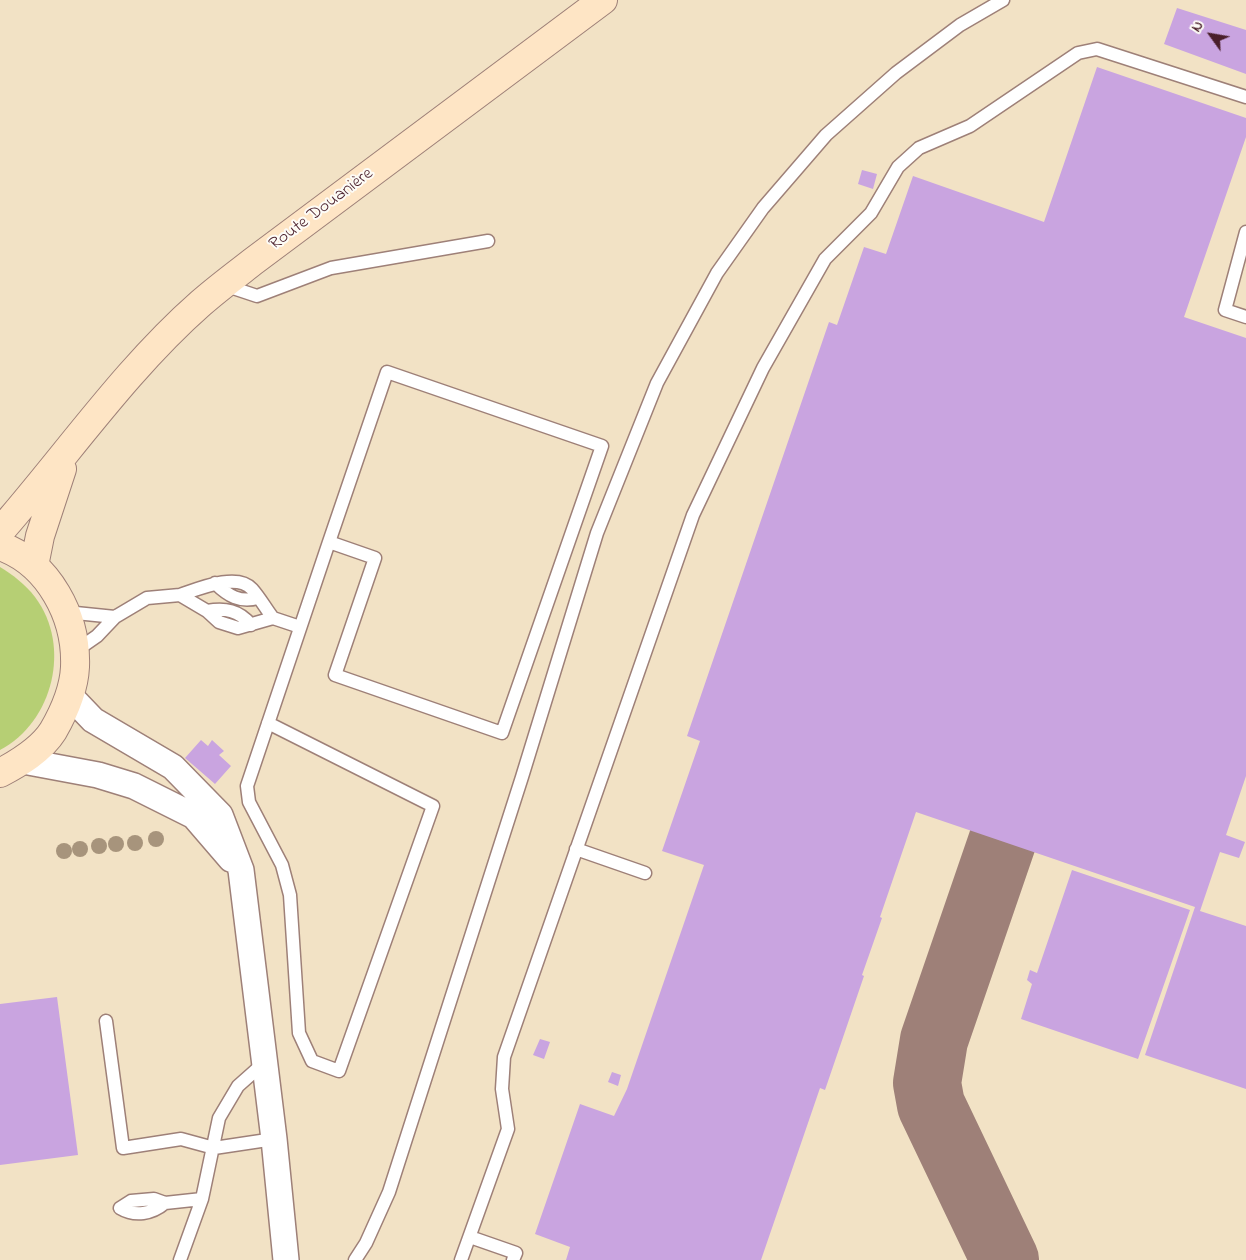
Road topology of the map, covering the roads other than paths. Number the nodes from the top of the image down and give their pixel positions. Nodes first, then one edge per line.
1 (603, 0) edge
2 (1004, 0) edge
3 (1246, 97) edge
4 (1246, 232) edge
5 (488, 241) dead end
6 (224, 284) junction
7 (1246, 317) edge
8 (69, 451) junction
9 (0, 528) edge
10 (329, 542) junction
11 (0, 546) edge
12 (34, 566) junction
13 (180, 595) junction
14 (66, 612) junction
15 (115, 617) junction
16 (273, 618) junction
17 (300, 627) junction
18 (74, 652) junction
19 (70, 696) junction
20 (268, 723) junction
21 (11, 767) edge
22 (576, 849) junction
23 (241, 870) junction
24 (645, 873) dead end
25 (106, 1021) dead end
26 (265, 1062) junction
27 (274, 1139) junction
28 (214, 1148) junction
29 (202, 1199) junction
30 (120, 1208) dead end
31 (470, 1237) junction
32 (180, 1260) edge
33 (286, 1260) edge
34 (354, 1260) edge
35 (461, 1260) edge
36 (514, 1260) edge

1 - 6 main road, Route Douanière
2 - 34 lane
3 - 22 lane
4 - 7 lane
5 - 6 lane
6 - 8 main road, Route Douanière
8 - 9 main road, Route Douanière
8 - 12 main road, Route Douanière
10 - 10 lane
10 - 17 lane
11 - 12 main road
12 - 14 main road
13 - 15 lane
13 - 16 lane
13 - 16 lane
14 - 15 lane
14 - 18 main road
15 - 18 lane
16 - 17 lane
17 - 20 lane
18 - 19 main road
19 - 21 main road
19 - 23 street
20 - 20 lane
21 - 23 street
22 - 24 lane
22 - 31 lane
23 - 26 street
25 - 28 lane
26 - 27 street
26 - 28 lane
27 - 28 lane
27 - 33 street
28 - 29 lane
29 - 30 lane
29 - 32 lane
31 - 35 lane
31 - 36 lane

